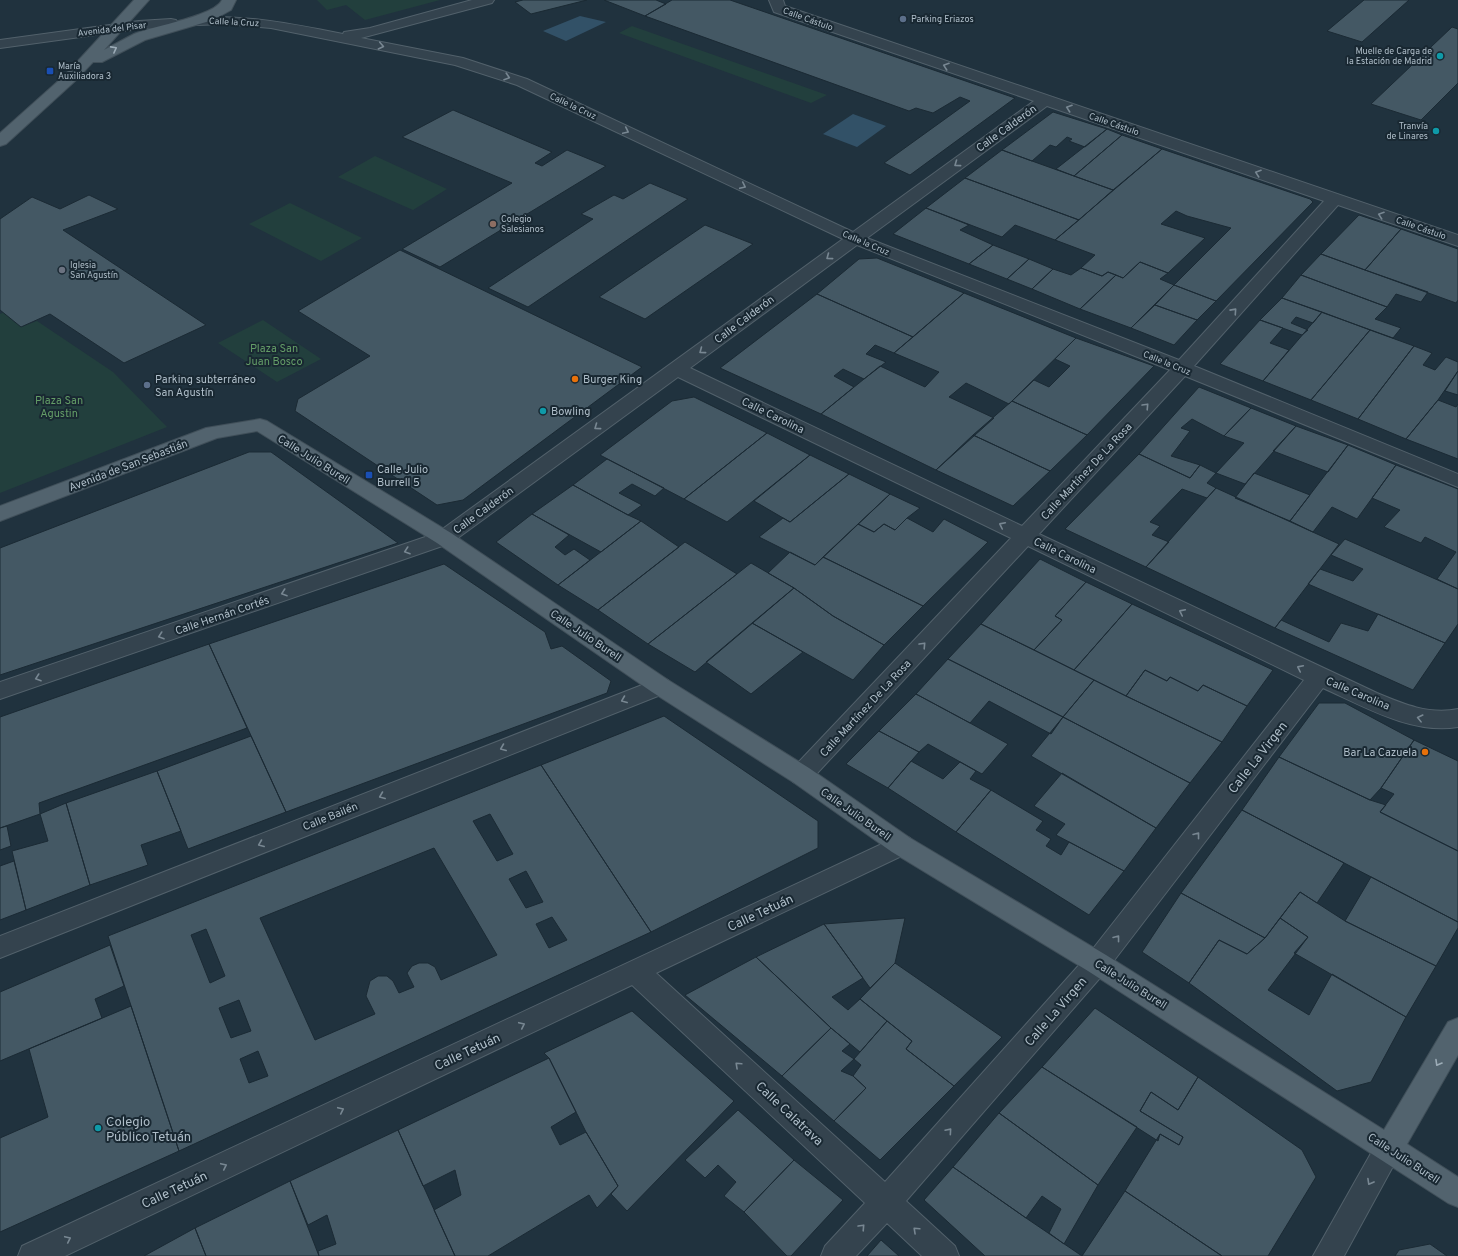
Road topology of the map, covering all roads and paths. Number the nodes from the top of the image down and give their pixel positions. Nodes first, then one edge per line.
1 (487, 0) edge
2 (776, 0) edge
3 (229, 1) edge
4 (140, 2) edge
5 (192, 22) junction
6 (171, 23) junction
7 (271, 24) junction
8 (117, 28) junction
9 (54, 36) junction
10 (330, 36) junction
11 (0, 44) edge
12 (99, 46) junction
13 (70, 78) junction
14 (1045, 100) junction
15 (0, 141) edge
16 (1335, 199) junction
17 (854, 238) junction
18 (1458, 241) edge
19 (1182, 368) junction
20 (677, 369) junction
21 (260, 425) joint
22 (1458, 481) edge
23 (0, 514) edge
24 (1025, 536) junction
25 (444, 538) junction
26 (1319, 677) junction
27 (660, 686) junction
28 (0, 692) edge
29 (1458, 718) edge
30 (801, 775) junction
31 (901, 845) junction
32 (0, 947) edge
33 (1097, 963) junction
34 (636, 971) junction
35 (1458, 1030) edge
36 (1389, 1148) junction
37 (1458, 1193) edge
38 (886, 1202) junction
39 (33, 1256) edge
40 (836, 1256) edge
41 (944, 1256) edge
42 (1328, 1256) edge

1 - 10 street
14 -> 2 street, Calle Cástulo
3 - 5 main road
3 - 7 street, Calle la Cruz
4 - 6 main road
4 - 8 main road
4 - 9 street, Avenida del Pisar
5 - 6 main road
5 - 7 street, Calle la Cruz
13 -> 5 main road
6 - 8 street, Avenida del Pisar
7 - 10 street, Calle la Cruz
8 - 9 street, Avenida del Pisar
8 - 12 main road
9 - 11 street, Avenida del Pisar
9 - 12 street, Avenida del Pisar
10 -> 17 street, Calle la Cruz
12 - 13 main road
13 - 15 main road
16 -> 14 street, Calle Cástulo
14 -> 17 street, Calle Calderón
18 -> 16 street, Calle Cástulo
19 -> 16 street, Calle Martínez De La Rosa
17 - 19 street, Calle la Cruz
17 -> 20 street, Calle Calderón
19 - 22 street, Calle la Cruz
24 -> 19 street, Calle Martínez De La Rosa
24 -> 20 street, Calle Carolina
20 -> 25 street, Calle Calderón
21 - 23 main road, Avenida de San Sebastián
21 - 25 main road, Calle Julio Burell
26 -> 24 street, Calle Carolina
30 -> 24 street, Calle Martínez De La Rosa
25 - 27 main road, Calle Julio Burell
25 -> 28 street, Calle Hernán Cortés
29 -> 26 street, Calle Carolina
33 -> 26 street, Calle La Virgen
27 - 30 main road, Calle Julio Burell
27 -> 32 street, Calle Bailén
30 - 31 main road, Calle Julio Burell
31 - 33 main road, Calle Julio Burell
31 - 34 street, Calle Tetuán
33 - 36 main road, Calle Julio Burell
38 -> 33 street, Calle La Virgen
38 -> 34 street, Calle Calatrava
39 -> 34 street, Calle Tetuán
35 -> 36 main road
36 - 37 main road, Calle Julio Burell
36 -> 42 street
40 -> 38 street, Calle La Virgen
41 -> 38 street, Calle Calatrava

